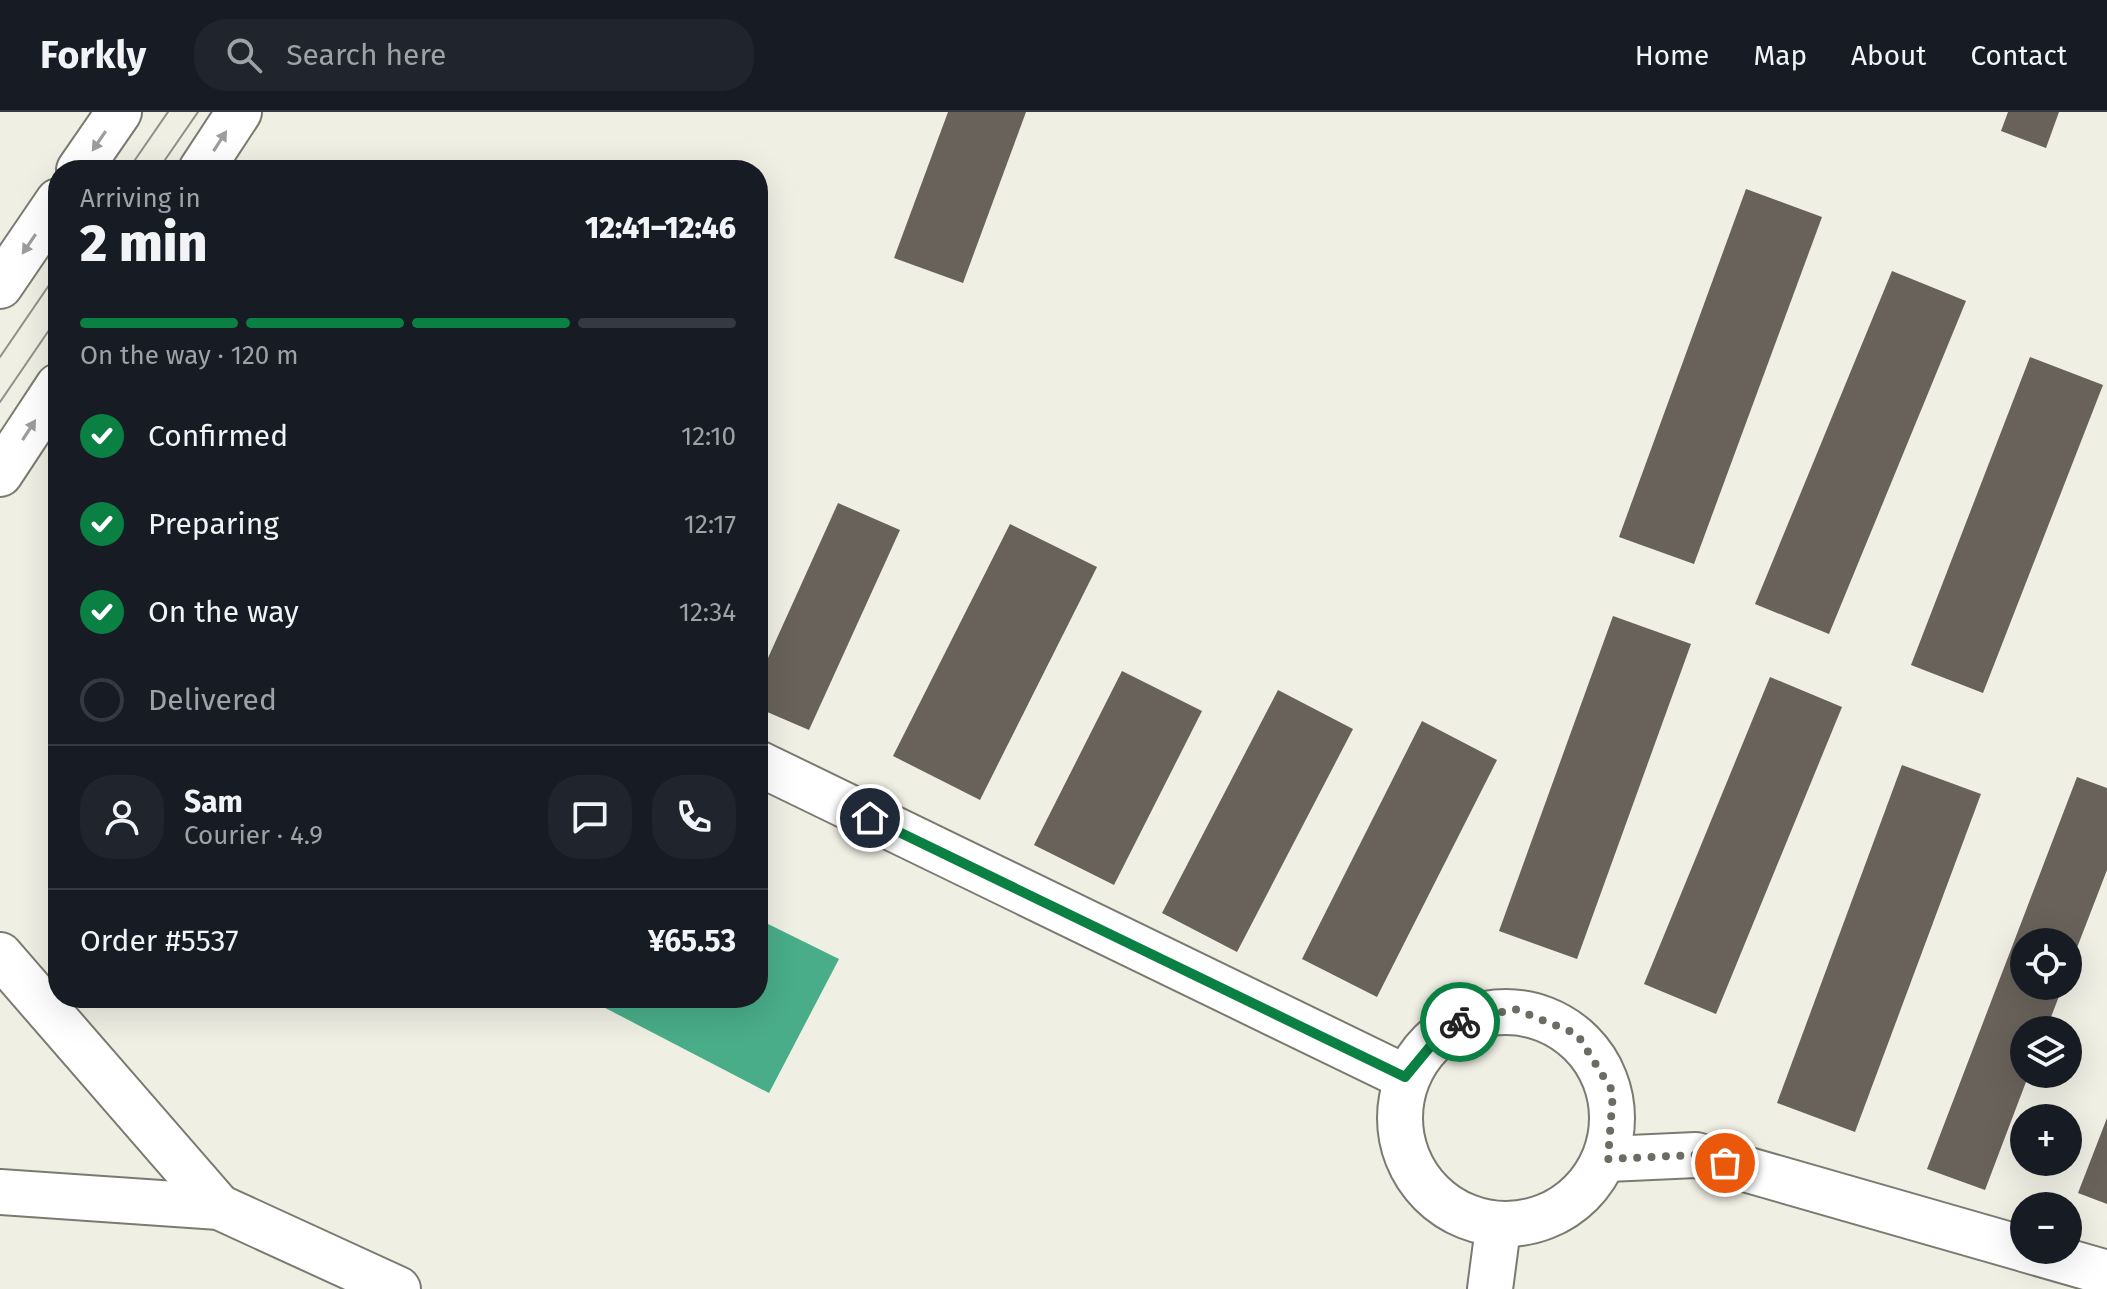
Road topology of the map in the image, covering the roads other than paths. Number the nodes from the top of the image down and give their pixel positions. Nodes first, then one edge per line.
1 (119, 112) edge
2 (239, 112) edge
3 (86, 160) edge
4 (208, 160) edge
5 (48, 216) edge
6 (0, 286) edge
7 (48, 401) edge
8 (0, 474) edge
9 (768, 768) edge
10 (0, 955) edge
11 (1405, 1077) junction
12 (1608, 1159) junction
13 (0, 1192) edge
14 (219, 1207) junction
15 (1498, 1228) junction
16 (2010, 1246) edge
17 (2075, 1264) edge
18 (2107, 1273) edge
19 (398, 1289) edge
20 (1490, 1289) edge

1 -> 3 street
4 -> 2 street
5 -> 6 street
8 -> 7 street
9 - 11 street
10 - 14 street
11 - 12 street
11 - 15 street
12 - 15 street
12 - 16 street
13 - 14 street
14 - 19 street
15 - 20 street
17 - 18 street

